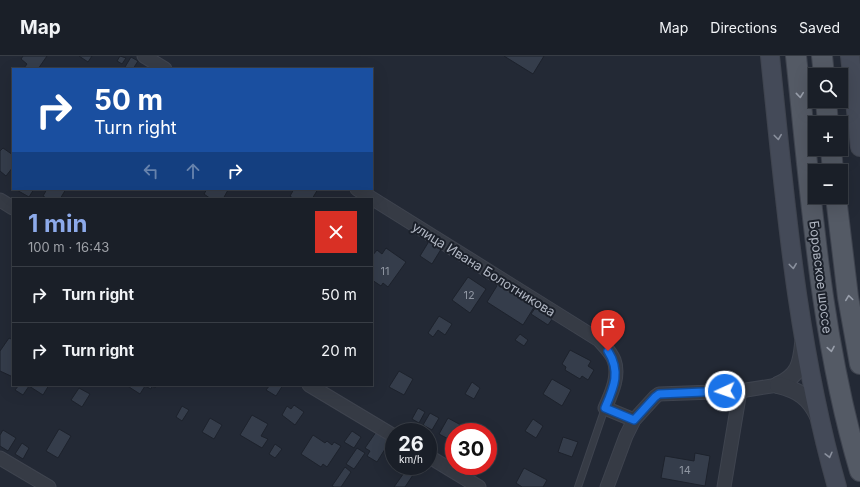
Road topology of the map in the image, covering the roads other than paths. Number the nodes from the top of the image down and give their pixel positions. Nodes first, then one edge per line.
1 (144, 56) edge
2 (770, 56) edge
3 (796, 56) edge
4 (822, 56) edge
5 (854, 65) edge
6 (163, 68) edge
7 (823, 68) edge
8 (860, 147) edge
9 (359, 190) edge
10 (371, 198) edge
11 (373, 199) edge
12 (0, 200) edge
13 (837, 204) edge
14 (12, 207) edge
15 (803, 330) junction
16 (860, 364) edge
17 (778, 385) junction
18 (311, 386) edge
19 (740, 391) junction
20 (605, 408) junction
21 (634, 420) junction
22 (821, 422) junction
23 (385, 431) edge
24 (0, 458) edge
25 (437, 461) edge
26 (860, 471) edge
27 (49, 487) edge
28 (479, 487) edge
29 (578, 487) edge
30 (606, 487) edge
31 (724, 487) edge
32 (837, 487) edge

1 - 6 street
2 -> 15 main road
3 -> 26 main road, Боровское шоссе
4 - 7 main road
5 - 8 main road
9 - 10 street, улица Ивана Болотникова
11 - 20 street, улица Ивана Болотникова
12 - 14 street
16 -> 13 main road, Боровское шоссе
15 - 17 street
15 - 22 main road
17 - 19 street
17 - 22 street
18 - 23 street
19 - 21 street
19 - 31 street
20 - 21 street
20 - 29 lane
21 - 30 street
22 -> 32 main road
24 - 27 street
25 - 28 street

